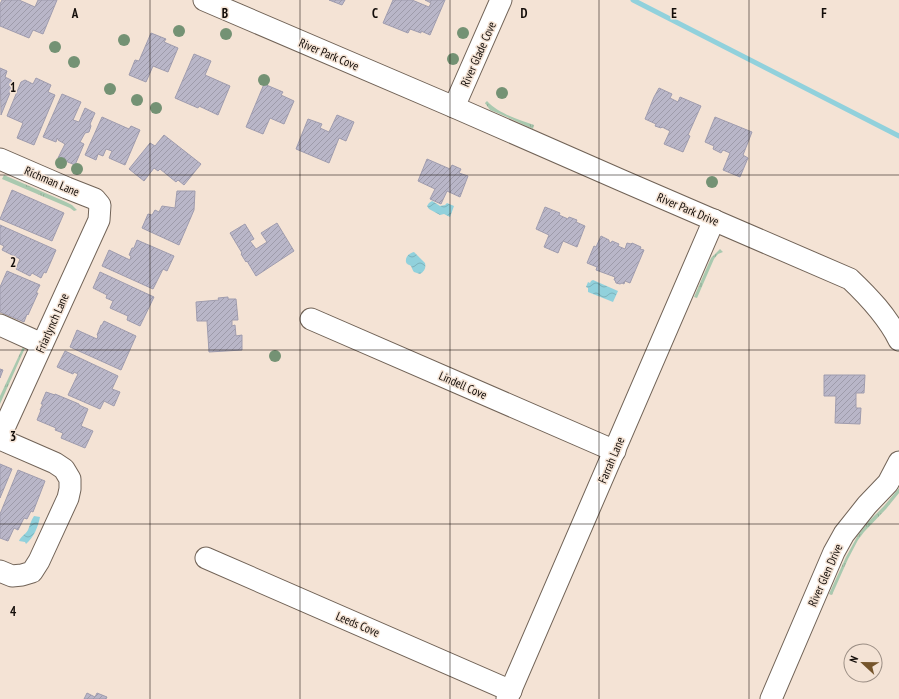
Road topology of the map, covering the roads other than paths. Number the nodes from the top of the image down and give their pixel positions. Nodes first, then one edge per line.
1 (204, 0) edge
2 (501, 0) edge
3 (454, 107) junction
4 (0, 160) edge
5 (101, 208) joint
6 (714, 220) junction
7 (311, 319) dead end
8 (0, 325) edge
9 (899, 340) edge
10 (42, 344) junction
11 (0, 438) edge
12 (615, 451) junction
13 (899, 462) edge
14 (206, 558) dead end
15 (0, 571) edge
16 (509, 695) edge
17 (771, 699) edge

1 - 3 street, River Park Cove
2 - 3 street, River Glade Cove
3 - 6 street, River Park Drive
4 - 5 street, Richman Lane
5 - 10 street, Friarlynch Lane
6 - 9 street, River Park Drive
6 - 12 street, Farrah Lane
7 - 12 street, Lindell Cove
8 - 10 street
10 - 11 street, Friarlynch Lane
11 - 15 street
12 - 16 street, Farrah Lane
13 - 17 street, River Glen Drive
14 - 16 street, Leeds Cove

